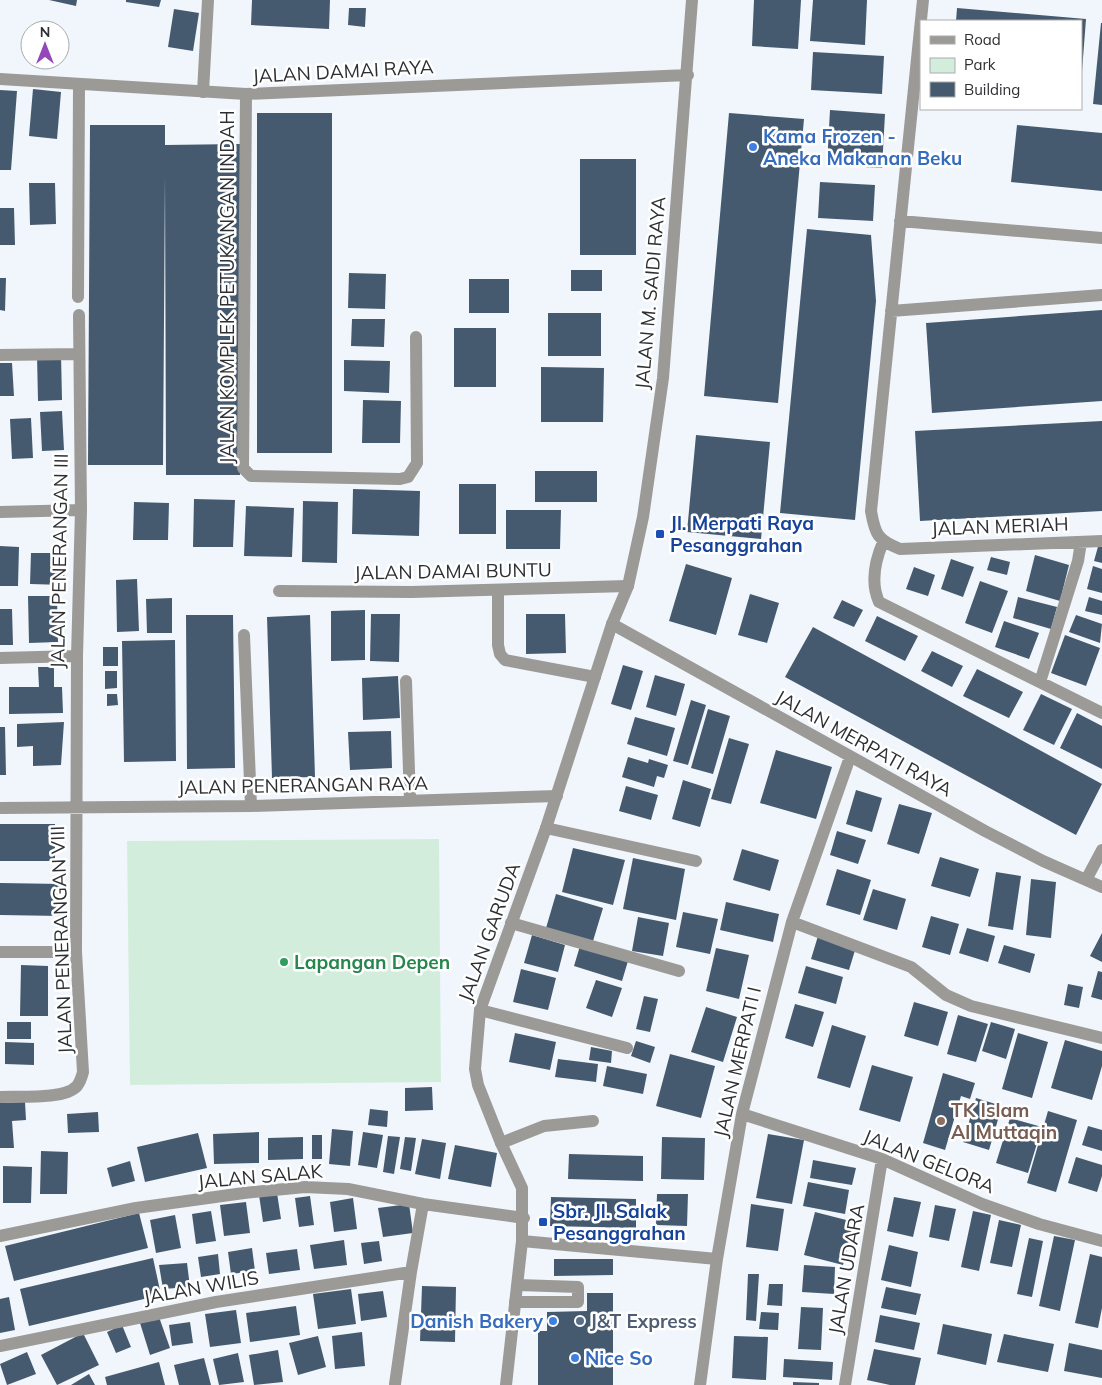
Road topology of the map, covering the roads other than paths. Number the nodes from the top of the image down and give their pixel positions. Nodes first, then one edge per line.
1 (208, 0) edge
2 (692, 0) edge
3 (923, 0) edge
4 (921, 20) edge
5 (920, 29) edge
6 (688, 75) junction
7 (0, 79) edge
8 (78, 85) junction
9 (202, 92) junction
10 (246, 94) junction
11 (900, 221) junction
12 (1102, 238) edge
13 (1102, 295) edge
14 (78, 297) dead end
15 (891, 310) junction
16 (79, 315) dead end
17 (416, 336) dead end
18 (79, 354) junction
19 (0, 355) edge
20 (81, 510) junction
21 (0, 512) edge
22 (1102, 541) edge
23 (883, 542) junction
24 (1081, 542) junction
25 (628, 586) junction
26 (498, 590) junction
27 (278, 591) dead end
28 (612, 624) junction
29 (244, 635) dead end
30 (76, 656) junction
31 (0, 658) edge
32 (595, 677) junction
33 (406, 681) dead end
34 (1040, 682) junction
35 (1102, 713) edge
36 (850, 757) junction
37 (556, 796) junction
38 (410, 801) junction
39 (251, 806) junction
40 (76, 807) junction
41 (0, 808) edge
42 (546, 828) junction
43 (1102, 850) edge
44 (696, 861) dead end
45 (1086, 880) junction
46 (1102, 887) edge
47 (792, 922) junction
48 (511, 924) junction
49 (0, 952) edge
50 (76, 952) junction
51 (679, 971) dead end
52 (480, 1010) junction
53 (1102, 1038) edge
54 (627, 1048) dead end
55 (0, 1097) edge
56 (742, 1114) junction
57 (593, 1121) dead end
58 (501, 1143) junction
59 (882, 1159) junction
60 (423, 1204) junction
61 (524, 1218) junction
62 (0, 1236) edge
63 (1102, 1241) edge
64 (522, 1242) junction
65 (717, 1259) junction
66 (411, 1272) junction
67 (518, 1285) junction
68 (516, 1302) junction
69 (0, 1346) edge
70 (395, 1384) edge
71 (390, 1385) edge
72 (401, 1385) edge
73 (506, 1385) edge
74 (700, 1385) edge
75 (845, 1385) edge

1 - 9 street
2 - 6 street, JALAN M. SAIDI RAYA
3 - 4 street
5 - 11 street
6 - 10 street, JALAN DAMAI RAYA
6 - 25 street, JALAN M. SAIDI RAYA
7 - 8 street, JALAN DAMAI RAYA
8 - 9 street, JALAN DAMAI RAYA
8 - 14 street
9 - 10 street, JALAN DAMAI RAYA
10 - 17 street, JALAN KOMPLEK PETUKANGAN INDAH
11 - 12 street
11 - 15 street
13 - 15 street
15 - 23 street
16 - 18 street, JALAN PENERANGAN III
18 - 19 street
18 - 20 street, JALAN PENERANGAN III
20 - 21 street
20 - 30 street, JALAN PENERANGAN III
22 - 24 street, JALAN MERIAH
23 - 24 street, JALAN MERIAH
23 - 34 street
24 - 34 street
25 - 26 street, JALAN DAMAI BUNTU
25 - 28 street, JALAN GARUDA
26 - 27 street, JALAN DAMAI BUNTU
26 - 32 street
28 - 32 street, JALAN GARUDA
28 - 36 street, JALAN MERPATI RAYA
29 - 39 street
30 - 31 street
30 - 40 street, JALAN PENERANGAN III
32 - 37 street, JALAN GARUDA
33 - 38 street
34 - 35 street
36 - 45 street, JALAN MERPATI RAYA
36 - 47 street, JALAN MERPATI I
37 - 38 street, JALAN PENERANGAN RAYA
37 - 42 street, JALAN GARUDA
38 - 39 street, JALAN PENERANGAN RAYA
39 - 40 street, JALAN PENERANGAN RAYA
40 - 41 street, JALAN PENERANGAN RAYA
40 - 50 street, JALAN PENERANGAN VIII
42 - 44 street
42 - 48 street, JALAN GARUDA
43 - 45 street
45 - 46 street, JALAN MERPATI RAYA
47 - 53 street
47 - 56 street, JALAN MERPATI I
48 - 51 street
48 - 52 street, JALAN GARUDA
49 - 50 street
50 - 55 street, JALAN PENERANGAN VIII
52 - 54 street
52 - 58 street, JALAN GARUDA
56 - 59 street, JALAN GELORA
56 - 65 street, JALAN MERPATI I
57 - 58 street
58 - 61 street, JALAN GARUDA
59 - 63 street, JALAN GELORA
59 - 75 street, JALAN UDARA
60 - 61 street, JALAN SALAK
60 - 62 street, JALAN SALAK
60 - 66 street
61 - 64 street, JALAN GARUDA
64 - 65 street
64 - 67 street, JALAN GARUDA
65 - 74 street, JALAN MERPATI I
66 - 69 street, JALAN WILIS
66 - 70 street
67 - 68 street, JALAN GARUDA
67 - 68 street
68 - 73 street, JALAN GARUDA
70 - 71 street
70 - 72 street

